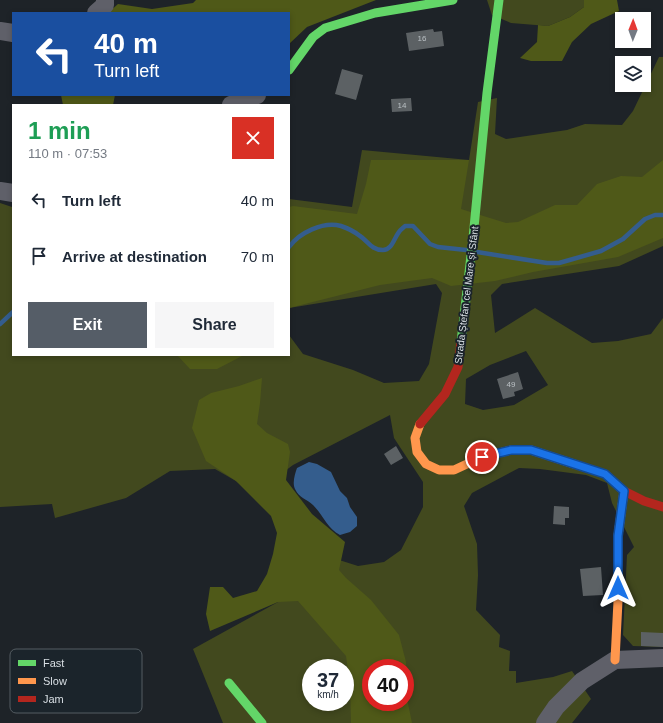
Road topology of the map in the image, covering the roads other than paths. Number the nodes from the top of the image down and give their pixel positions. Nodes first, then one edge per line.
1 (453, 0) edge
2 (499, 0) edge
3 (0, 31) edge
4 (12, 33) edge
5 (290, 69) edge
6 (254, 96) edge
7 (233, 104) edge
8 (0, 191) edge
9 (12, 193) edge
10 (624, 491) junction
11 (663, 507) edge
12 (663, 658) edge
13 (615, 660) junction
14 (229, 683) dead end
15 (262, 723) edge
16 (545, 723) edge

1 - 5 street
2 - 10 street, Strada Ștefan cel Mare și Sfânt
3 - 4 street
6 - 7 street
8 - 9 street
10 - 11 street, Strada Ștefan cel Mare și Sfânt
10 - 13 street
12 - 13 street
13 - 16 street
14 - 15 street

